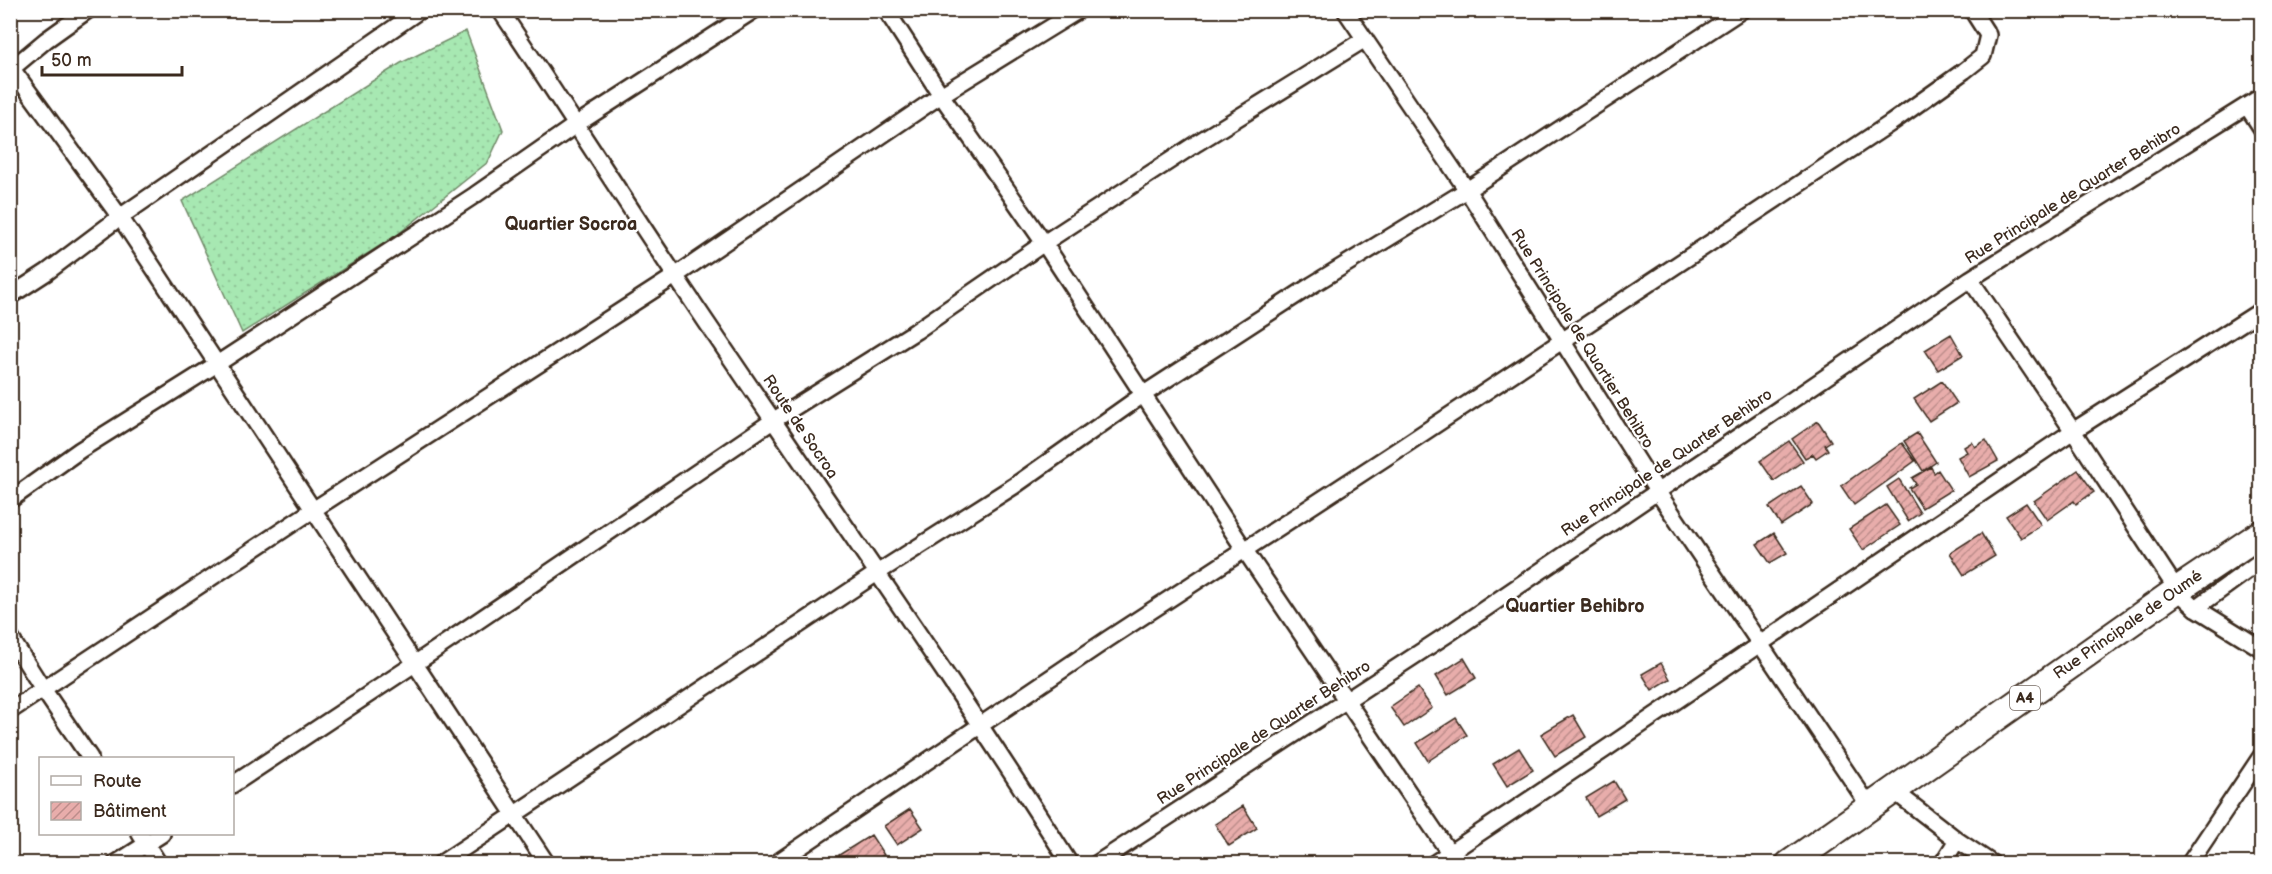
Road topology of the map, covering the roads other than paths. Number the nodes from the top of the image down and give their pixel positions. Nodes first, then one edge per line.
1 (88, 10) edge
2 (420, 10) edge
3 (500, 10) edge
4 (754, 10) edge
5 (886, 10) edge
6 (1079, 10) edge
7 (1345, 10) edge
8 (1742, 10) edge
9 (1972, 10) edge
10 (1365, 39) junction
11 (11, 70) edge
12 (941, 95) junction
13 (2262, 96) edge
14 (2247, 106) junction
15 (577, 124) junction
16 (2262, 129) edge
17 (1467, 190) junction
18 (120, 217) junction
19 (1044, 243) junction
20 (675, 276) junction
21 (1970, 279) junction
22 (10, 296) edge
23 (2262, 310) edge
24 (1562, 341) junction
25 (217, 364) junction
26 (1144, 394) junction
27 (774, 420) junction
28 (2073, 431) junction
29 (1657, 491) junction
30 (10, 500) edge
31 (313, 510) junction
32 (2262, 533) edge
33 (1244, 549) junction
34 (2262, 560) edge
35 (877, 573) junction
36 (2177, 590) junction
37 (2196, 608) junction
38 (10, 637) edge
39 (1760, 645) junction
40 (2262, 649) edge
41 (416, 663) junction
42 (43, 689) junction
43 (1348, 700) junction
44 (10, 711) edge
45 (979, 725) junction
46 (2262, 755) edge
47 (89, 757) edge
48 (234, 784) edge
49 (1893, 791) junction
50 (1870, 807) junction
51 (513, 813) junction
52 (158, 835) edge
53 (143, 839) edge
54 (1957, 840) junction
55 (1454, 858) edge
56 (115, 864) edge
57 (159, 864) edge
58 (440, 864) edge
59 (547, 864) edge
60 (775, 864) edge
61 (1070, 864) edge
62 (1096, 864) edge
63 (1433, 864) edge
64 (1789, 864) edge
65 (1942, 864) edge
66 (1993, 864) edge
67 (2189, 864) edge

1 - 11 street
2 - 18 street
3 - 15 street, Route de Socroa
4 - 15 street
5 - 12 street
6 - 12 street
7 - 10 street, Rue Principale de Quartier Behibro
8 - 17 street
9 - 24 street
10 - 17 street, Rue Principale de Quartier Behibro
10 - 19 street
11 - 18 street
12 - 19 street
12 - 20 street
13 - 14 street, Rue Principale de Quarter Behibro
14 - 16 street
14 - 21 street, Rue Principale de Quarter Behibro
15 - 20 street, Route de Socroa
15 - 25 street
17 - 24 street, Rue Principale de Quartier Behibro
17 - 26 street
18 - 22 street
18 - 25 street
19 - 26 street
19 - 27 street
20 - 27 street, Route de Socroa
20 - 31 street
21 - 28 street
21 - 29 street, Rue Principale de Quarter Behibro
23 - 28 street
24 - 29 street, Rue Principale de Quartier Behibro
24 - 33 street
25 - 30 street
25 - 31 street
26 - 33 street
26 - 35 street
27 - 35 street, Route de Socroa
27 - 41 street
28 - 36 street
28 - 39 street
29 - 39 street, Rue Principale de Quartier Behibro
29 - 43 street, Rue Principale de Quarter Behibro
31 - 41 street
31 - 42 street
32 - 36 main road, Rue Principale de Oumé / A4
33 - 43 street
33 - 45 street
34 - 37 street
35 - 45 street, Route de Socroa
35 - 51 street
36 - 37 street
36 - 49 main road, Rue Principale de Oumé / A4
37 - 40 street
38 - 42 street
39 - 50 street, Rue Principale de Quartier Behibro
39 - 55 street
41 - 48 street
41 - 51 street
42 - 44 street
42 - 47 street
43 - 55 street
43 - 62 street, Rue Principale de Quarter Behibro
45 - 60 street
45 - 61 street, Route de Socroa
46 - 67 street
49 - 50 main road, Rue Principale de Oumé / A4
49 - 54 street
50 - 64 main road, Rue Principale de Oumé / A4
51 - 58 street
51 - 59 street
52 - 53 street
53 - 56 street
53 - 57 street
54 - 65 street
54 - 66 street
55 - 63 street

